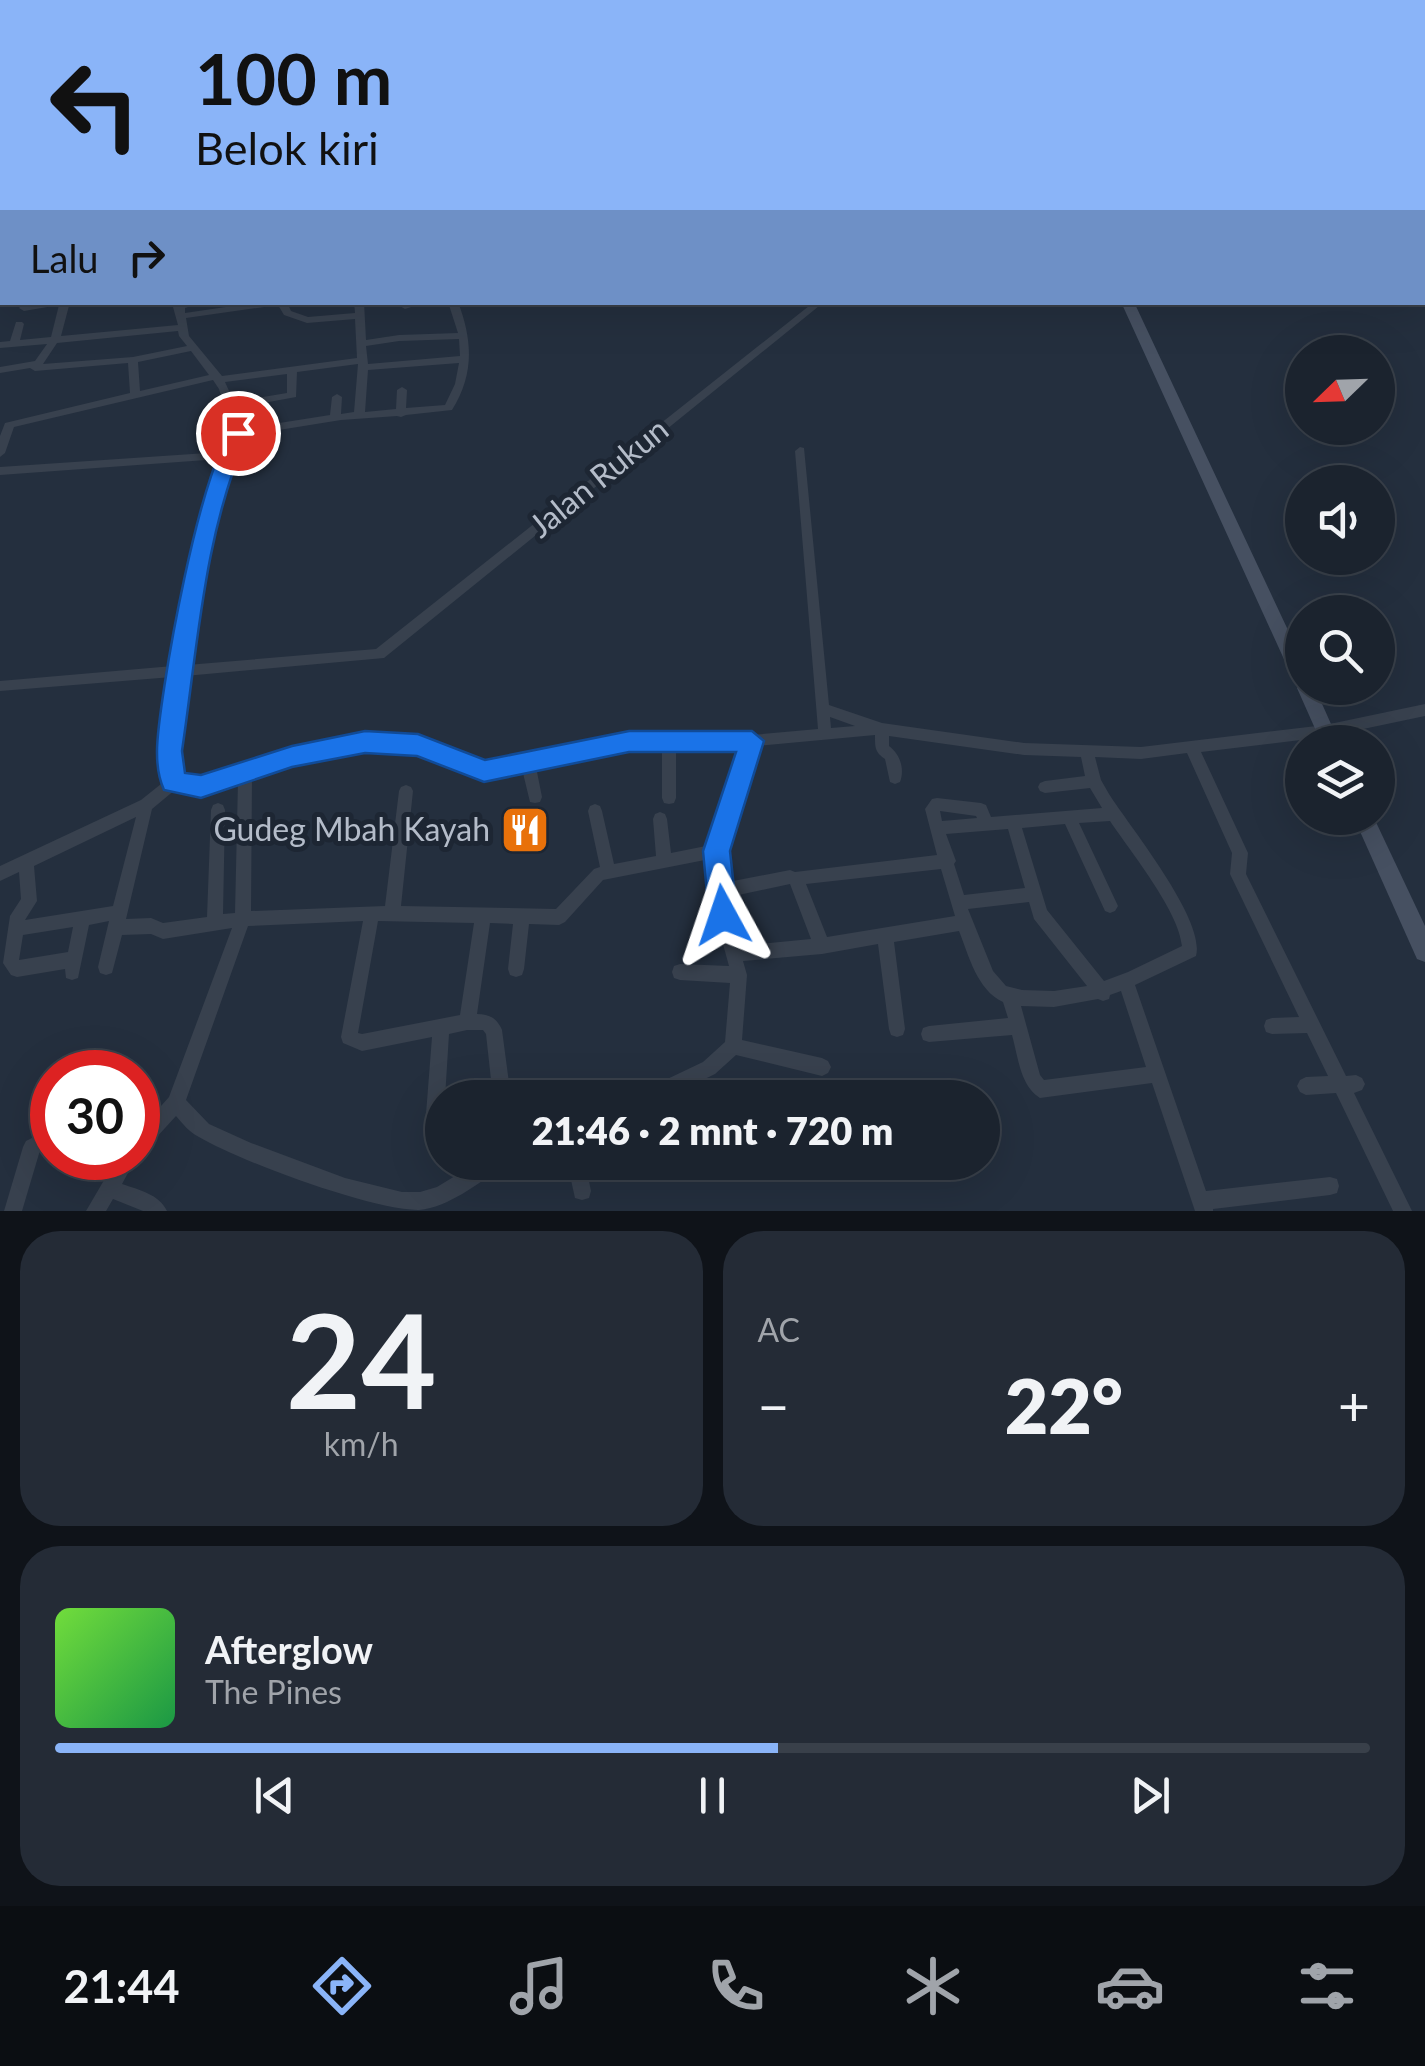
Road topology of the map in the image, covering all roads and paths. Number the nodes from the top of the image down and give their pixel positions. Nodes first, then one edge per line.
1 (43, 305) edge
2 (61, 305) edge
3 (238, 305) edge
4 (284, 305) edge
5 (359, 305) edge
6 (410, 305) edge
7 (454, 305) edge
8 (816, 305) edge
9 (1129, 305) edge
10 (405, 306) dead end
11 (24, 308) dead end
12 (180, 313) edge
13 (359, 316) junction
14 (19, 324) dead end
15 (462, 336) junction
16 (55, 339) junction
17 (14, 344) junction
18 (361, 344) junction
19 (0, 345) edge
20 (193, 348) junction
21 (465, 359) junction
22 (133, 360) junction
23 (35, 364) junction
24 (363, 364) junction
25 (0, 370) edge
26 (292, 370) junction
27 (218, 378) junction
28 (402, 390) dead end
29 (293, 393) junction
30 (135, 394) junction
31 (336, 397) dead end
32 (230, 406) junction
33 (401, 414) junction
34 (360, 415) junction
35 (335, 418) junction
36 (295, 423) junction
37 (238, 433) junction
38 (1, 446) edge
39 (800, 451) dead end
40 (226, 454) junction
41 (0, 471) edge
42 (1285, 640) edge
43 (180, 671) junction
44 (0, 686) edge
45 (823, 709) junction
46 (1425, 710) edge
47 (1371, 725) edge
48 (882, 728) junction
49 (825, 734) junction
50 (1285, 740) edge
51 (669, 741) junction
52 (752, 741) junction
53 (1192, 748) junction
54 (1087, 753) junction
55 (528, 762) junction
56 (245, 772) junction
57 (895, 778) dead end
58 (1094, 781) junction
59 (174, 782) junction
60 (1045, 786) dead end
61 (406, 791) dead end
62 (535, 797) dead end
63 (669, 798) dead end
64 (146, 805) junction
65 (218, 810) dead end
66 (594, 811) dead end
67 (1112, 814) junction
68 (1069, 817) junction
69 (660, 819) dead end
70 (1013, 822) junction
71 (987, 824) junction
72 (937, 828) junction
73 (1372, 835) edge
74 (717, 851) junction
75 (664, 858) junction
76 (948, 861) junction
77 (26, 863) junction
78 (608, 871) junction
79 (0, 874) edge
80 (790, 877) dead end
81 (721, 892) junction
82 (1034, 894) junction
83 (960, 903) junction
84 (1110, 906) dead end
85 (372, 913) junction
86 (392, 914) junction
87 (522, 916) junction
88 (483, 917) junction
89 (82, 919) junction
90 (120, 919) junction
91 (243, 919) junction
92 (966, 922) junction
93 (215, 924) junction
94 (16, 929) junction
95 (885, 935) junction
96 (822, 946) junction
97 (1425, 951) edge
98 (737, 954) junction
99 (106, 968) dead end
100 (516, 969) dead end
101 (680, 972) dead end
102 (739, 974) junction
103 (1126, 983) junction
104 (1103, 993) junction
105 (1010, 997) junction
106 (467, 1022) junction
107 (1308, 1025) junction
108 (1016, 1026) junction
109 (1272, 1026) dead end
110 (441, 1029) junction
111 (897, 1029) dead end
112 (929, 1034) dead end
113 (733, 1046) junction
114 (822, 1066) dead end
115 (1157, 1074) junction
116 (437, 1080) edge
117 (500, 1080) edge
118 (684, 1080) edge
119 (1306, 1086) dead end
120 (1349, 1086) junction
121 (176, 1102) junction
122 (160, 1120) edge
123 (30, 1154) edge
124 (113, 1180) edge
125 (468, 1180) edge
126 (580, 1180) edge
127 (1330, 1186) dead end
128 (108, 1188) junction
129 (582, 1191) dead end
130 (1202, 1206) edge
131 (13, 1211) edge
132 (94, 1211) edge
133 (158, 1211) edge
134 (1403, 1211) edge

1 - 11 street
2 - 16 street
3 - 12 street
4 - 13 street
5 - 13 street
6 - 10 street
7 - 15 street
8 - 43 street, Jalan Rukun
9 - 42 main road
12 - 16 street
12 - 20 street
13 - 18 street
14 - 17 street
15 - 18 street
15 - 21 street
16 - 17 street
16 - 23 street
17 - 19 street
18 - 24 street
20 - 22 street
20 - 27 street
21 - 24 street
21 - 33 street
22 - 23 street
22 - 30 street
23 - 25 street
24 - 26 street
24 - 34 street
26 - 27 street
26 - 29 street
27 - 30 street
27 - 32 street
28 - 33 street
29 - 32 street
29 - 36 street
30 - 38 street
31 - 35 street
32 - 37 street
33 - 34 street
34 - 35 street
35 - 36 street
36 - 37 street
37 - 40 street
39 - 45 street
40 - 41 street
40 - 43 street
43 - 44 street
43 - 59 street
45 - 48 street
45 - 49 street
46 - 47 street
48 - 49 street
48 - 54 street
48 - 57 street
49 - 52 street
50 - 53 street
51 - 52 street
51 - 55 street
51 - 63 street
52 - 74 street
53 - 54 street
53 - 107 street
54 - 58 street
55 - 56 street
55 - 62 street
56 - 59 street
56 - 91 street
58 - 60 street
58 - 67 street
59 - 64 street
61 - 86 street
64 - 77 street
64 - 90 street
65 - 93 street
66 - 78 street
67 - 68 street
67 - 103 street
68 - 70 street
68 - 84 street
69 - 75 street
70 - 71 street
70 - 82 street
71 - 72 street
71 - 72 street
72 - 76 street
73 - 97 main road
74 - 75 street
74 - 81 street
75 - 78 street
76 - 83 street
76 - 96 street
77 - 79 street
77 - 94 street
78 - 87 street
80 - 81 street
81 - 98 street
82 - 83 street
82 - 104 street
83 - 92 street
85 - 86 street
85 - 91 street
85 - 110 street
86 - 88 street
87 - 88 street
87 - 100 street
88 - 106 street
89 - 90 street
89 - 94 street
89 - 94 street
90 - 93 street
90 - 99 street
91 - 93 street
91 - 121 street
92 - 95 street
92 - 105 street
95 - 96 street
95 - 111 street
96 - 98 street
98 - 102 street
101 - 102 street
102 - 113 street
103 - 104 street
103 - 115 street
104 - 105 street
105 - 108 street
106 - 110 street
106 - 117 street
107 - 109 street
107 - 120 street
108 - 112 street
108 - 115 street
110 - 116 street
113 - 114 street
113 - 118 street
115 - 130 street
119 - 120 street
120 - 134 street
121 - 122 street
121 - 125 street
123 - 131 street
124 - 128 street
126 - 129 street
127 - 130 street
128 - 132 street
128 - 133 street

